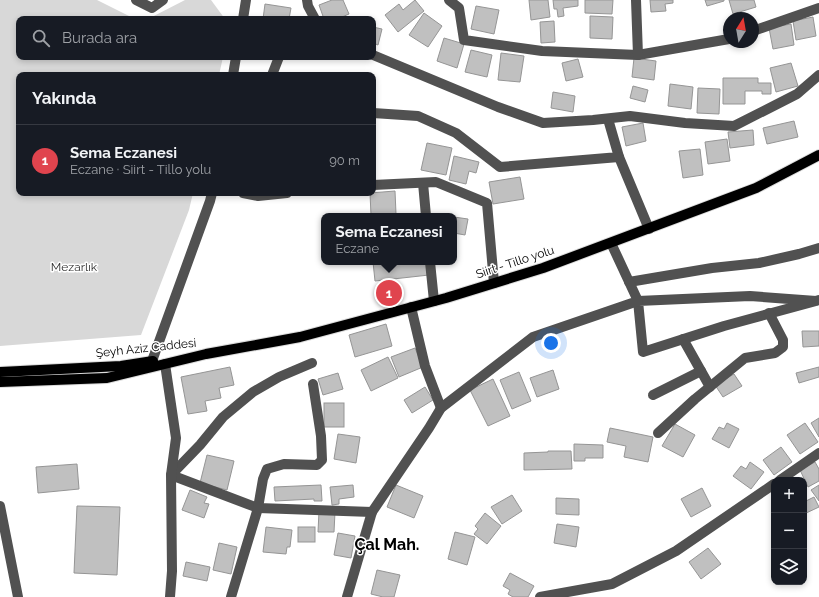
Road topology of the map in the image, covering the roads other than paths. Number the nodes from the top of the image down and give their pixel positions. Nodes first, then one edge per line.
1 (136, 0) edge
2 (163, 0) edge
3 (246, 0) edge
4 (307, 0) edge
5 (449, 0) edge
6 (636, 0) edge
7 (819, 8) edge
8 (243, 16) edge
9 (313, 16) edge
10 (759, 28) edge
11 (723, 40) edge
12 (376, 56) edge
13 (638, 56) junction
14 (236, 60) edge
15 (278, 60) edge
16 (234, 72) edge
17 (273, 72) edge
18 (819, 75) edge
19 (376, 113) edge
20 (608, 119) junction
21 (819, 155) edge
22 (619, 157) junction
23 (423, 183) junction
24 (376, 185) edge
25 (211, 196) edge
26 (426, 213) edge
27 (649, 228) junction
28 (611, 243) junction
29 (819, 248) edge
30 (430, 265) edge
31 (629, 282) junction
32 (494, 283) junction
33 (817, 300) edge
34 (434, 301) junction
35 (638, 301) junction
36 (411, 307) junction
37 (769, 314) junction
38 (683, 339) junction
39 (206, 354) junction
40 (152, 362) junction
41 (312, 363) dead end
42 (165, 364) junction
43 (701, 371) junction
44 (0, 372) edge
45 (0, 382) edge
46 (313, 384) dead end
47 (710, 387) junction
48 (653, 395) dead end
49 (441, 408) junction
50 (658, 433) dead end
51 (819, 453) edge
52 (171, 475) junction
53 (784, 477) edge
54 (771, 486) edge
55 (0, 506) edge
56 (258, 508) junction
57 (372, 512) junction
58 (18, 597) edge
59 (170, 597) edge
60 (230, 597) edge
61 (347, 597) edge
62 (540, 597) edge

1 - 2 street
3 - 8 street
4 - 9 street
5 - 13 street
6 - 13 street
7 - 10 street
11 - 13 street
12 - 20 street
14 - 16 street
15 - 17 street
18 - 20 street
19 - 22 street
20 - 22 street
21 - 27 main road, Siirt - Tillo yolu
22 - 27 street
23 - 24 street
23 - 26 street
23 - 32 street
25 - 40 street
27 - 28 main road, Siirt - Tillo yolu
28 - 31 street
28 - 32 main road, Siirt - Tillo yolu
29 - 31 street
30 - 34 street
31 - 35 street
32 - 34 main road, Siirt - Tillo yolu
33 - 35 street
33 - 37 street
34 - 36 main road, Siirt - Tillo yolu
35 - 38 street
35 - 49 street
36 - 39 main road, Siirt - Tillo yolu
36 - 49 street
37 - 38 street
37 - 47 street
38 - 43 street
39 - 40 main road, Şeyh Aziz Caddesi
39 - 42 main road, Şeyh Aziz Caddesi
40 - 44 main road, Şeyh Aziz Caddesi
41 - 52 street
42 - 45 main road, Şeyh Aziz Caddesi
42 - 52 street
43 - 47 street
43 - 48 street
46 - 56 street
47 - 50 street
49 - 57 street
51 - 53 street
52 - 56 street
52 - 59 street
54 - 62 street
55 - 58 street
56 - 57 street
56 - 60 street
57 - 61 street

